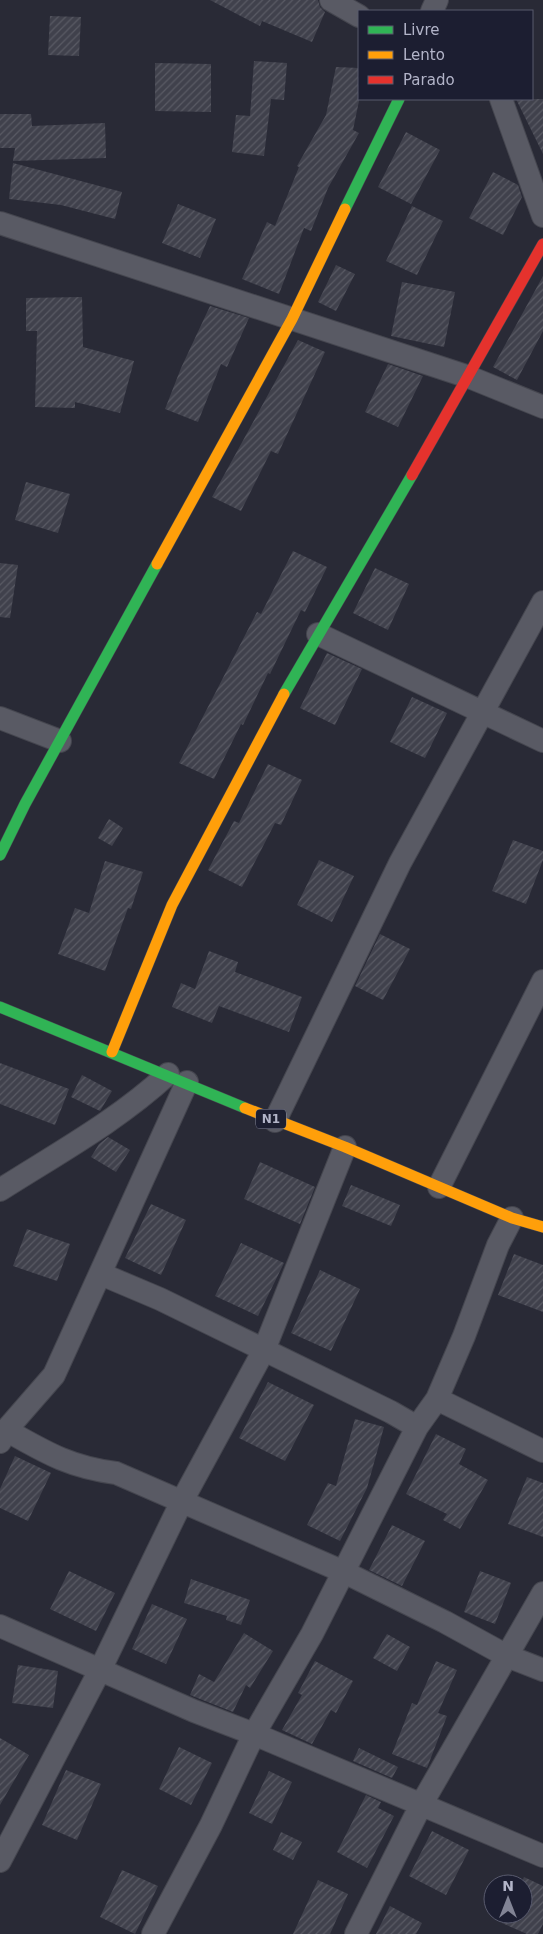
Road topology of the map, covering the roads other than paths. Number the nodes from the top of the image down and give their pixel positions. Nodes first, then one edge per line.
1 (331, 0) edge
2 (358, 15) edge
3 (399, 100) edge
4 (501, 100) edge
5 (543, 216) edge
6 (0, 223) edge
7 (543, 244) edge
8 (292, 319) junction
9 (469, 377) junction
10 (543, 407) edge
11 (543, 602) edge
12 (318, 634) junction
13 (483, 712) junction
14 (0, 718) edge
15 (543, 740) edge
16 (60, 741) junction
17 (0, 855) edge
18 (543, 980) edge
19 (0, 1007) edge
20 (112, 1052) junction
21 (177, 1078) junction
22 (275, 1121) junction
23 (345, 1147) junction
24 (439, 1187) junction
25 (0, 1190) edge
26 (512, 1218) junction
27 (543, 1227) edge
28 (101, 1274) junction
29 (264, 1350) junction
30 (437, 1399) junction
31 (417, 1427) junction
32 (3, 1436) edge
33 (543, 1451) edge
34 (182, 1501) junction
35 (344, 1572) junction
36 (543, 1593) edge
37 (0, 1626) edge
38 (507, 1656) junction
39 (100, 1670) junction
40 (543, 1670) edge
41 (254, 1734) junction
42 (421, 1805) junction
43 (543, 1856) edge
44 (0, 1861) edge
45 (153, 1934) edge
46 (356, 1934) edge

1 - 2 street
3 - 8 street
4 - 5 street
6 - 8 street
7 - 9 street
8 - 9 street
8 - 16 street
9 - 10 street
9 - 12 street
11 - 13 street
12 - 13 street
12 - 20 street
13 - 15 street
13 - 22 street
14 - 16 street
16 - 17 street
18 - 24 street
19 - 20 street, N1
20 - 21 street, N1
21 - 22 street, N1
21 - 25 street
21 - 28 street
22 - 23 street, N1
23 - 24 street, N1
23 - 29 street
24 - 26 street, N1
26 - 27 street, N1
26 - 30 street
28 - 29 street
28 - 32 street
29 - 31 street
29 - 34 street
30 - 31 street
30 - 33 street
31 - 35 street
32 - 34 street
34 - 35 street
34 - 39 street
35 - 38 street
35 - 41 street
36 - 38 street
37 - 39 street
38 - 40 street
38 - 42 street
39 - 41 street
39 - 44 street
41 - 42 street
41 - 45 street
42 - 43 street
42 - 46 street

